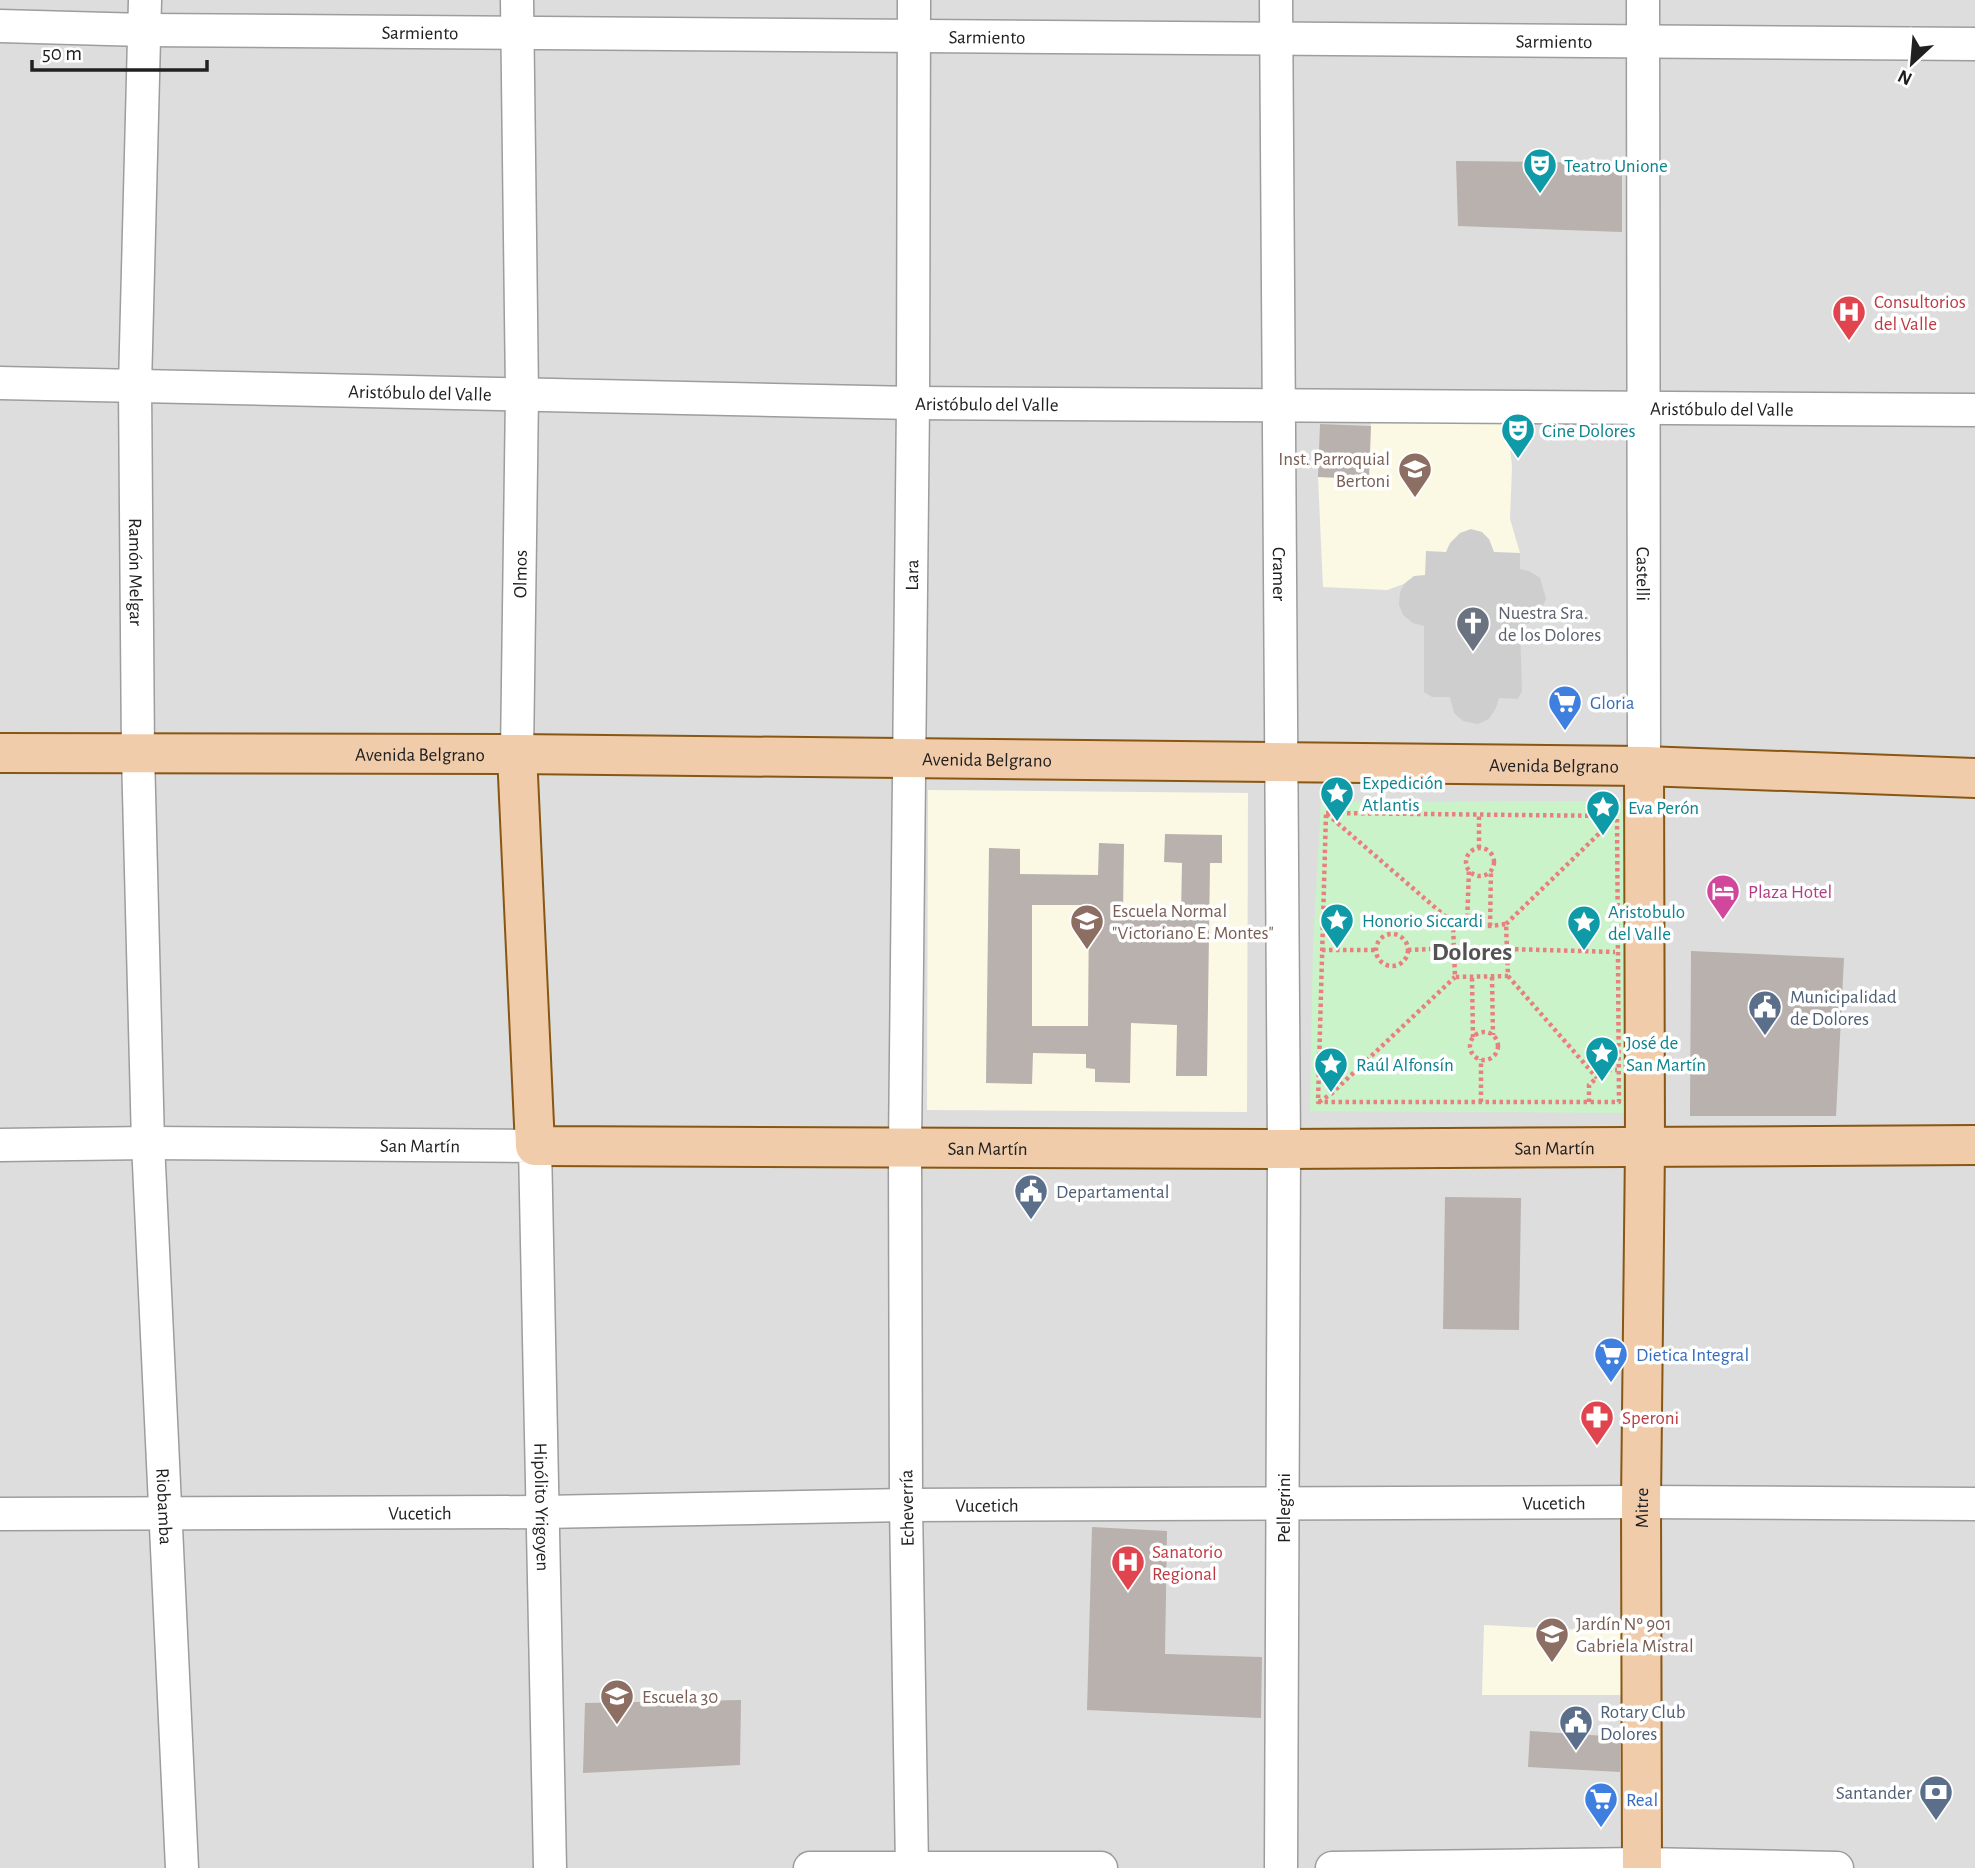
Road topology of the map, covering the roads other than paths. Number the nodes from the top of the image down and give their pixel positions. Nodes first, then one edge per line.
1 (517, 0) edge
2 (914, 0) edge
3 (1276, 0) edge
4 (1643, 0) edge
5 (145, 15) edge
6 (0, 26) edge
7 (518, 33) junction
8 (914, 36) junction
9 (1276, 39) junction
10 (1643, 41) junction
11 (1975, 44) edge
12 (0, 383) edge
13 (135, 386) junction
14 (522, 394) junction
15 (913, 403) junction
16 (1279, 405) junction
17 (1644, 408) junction
18 (1975, 410) edge
19 (0, 754) edge
20 (138, 754) junction
21 (517, 754) junction
22 (908, 759) junction
23 (1282, 763) junction
24 (1644, 766) junction
25 (1975, 778) edge
26 (148, 1143) junction
27 (0, 1145) edge
28 (535, 1146) junction
29 (1975, 1146) edge
30 (1646, 1147) junction
31 (905, 1148) junction
32 (1284, 1149) junction
33 (1641, 1502) junction
34 (1975, 1504) edge
35 (906, 1505) junction
36 (1283, 1505) junction
37 (542, 1512) junction
38 (164, 1513) junction
39 (0, 1514) edge
40 (1642, 1866) edge
41 (182, 1868) edge
42 (550, 1868) edge
43 (810, 1868) edge
44 (912, 1868) edge
45 (1101, 1868) edge
46 (1281, 1868) edge
47 (1332, 1868) edge
48 (1837, 1868) edge

1 - 7 street, Olmos
2 - 8 street, Lara
3 - 9 street, Cramer
4 - 10 street, Castelli
5 - 6 street, Sarmiento
5 - 7 street, Sarmiento
5 - 13 street, Ramón Melgar
7 - 8 street, Sarmiento
7 - 14 street, Olmos
8 - 9 street, Sarmiento
8 - 15 street, Lara
9 - 10 street, Sarmiento
9 - 16 street, Cramer
10 - 11 street, Sarmiento
10 - 17 street, Castelli
12 - 13 street, Aristóbulo del Valle
13 - 14 street, Aristóbulo del Valle
13 - 20 street, Ramón Melgar
14 - 15 street, Aristóbulo del Valle
14 - 21 street, Olmos
15 - 16 street, Aristóbulo del Valle
15 - 22 street, Lara
16 - 17 street, Aristóbulo del Valle
16 - 23 street, Cramer
17 - 18 street, Aristóbulo del Valle
17 - 24 street, Castelli
19 - 20 main road, Avenida Belgrano
20 - 21 main road, Avenida Belgrano
20 - 26 street, Ramón Melgar
21 - 22 main road, Avenida Belgrano
21 - 28 main road, Olmos
22 - 23 main road, Avenida Belgrano
22 - 31 street, Lara
23 - 24 main road, Avenida Belgrano
23 - 32 street, Cramer
24 - 25 main road, Avenida Belgrano
24 - 30 main road, Castelli
26 - 27 street, San Martín
26 - 28 street, San Martín
26 - 38 street, Riobamba
28 - 31 main road, San Martín
28 - 37 street, Hipólito Yrigoyen
29 - 30 main road, San Martín
30 - 32 main road, San Martín
30 - 33 main road, Mitre
31 - 32 main road, San Martín
31 - 35 street, Echeverría
32 - 36 street, Pellegrini
33 - 34 street, Vucetich
33 - 36 street, Vucetich
33 - 40 main road, Mitre
35 - 36 street, Vucetich
35 - 37 street, Vucetich
35 - 44 street, Echeverría
36 - 46 street, Pellegrini
37 - 38 street, Vucetich
37 - 42 street, Hipólito Yrigoyen
38 - 39 street, Vucetich
38 - 41 street, Riobamba
40 - 47 street
40 - 48 street
43 - 44 street
44 - 45 street

